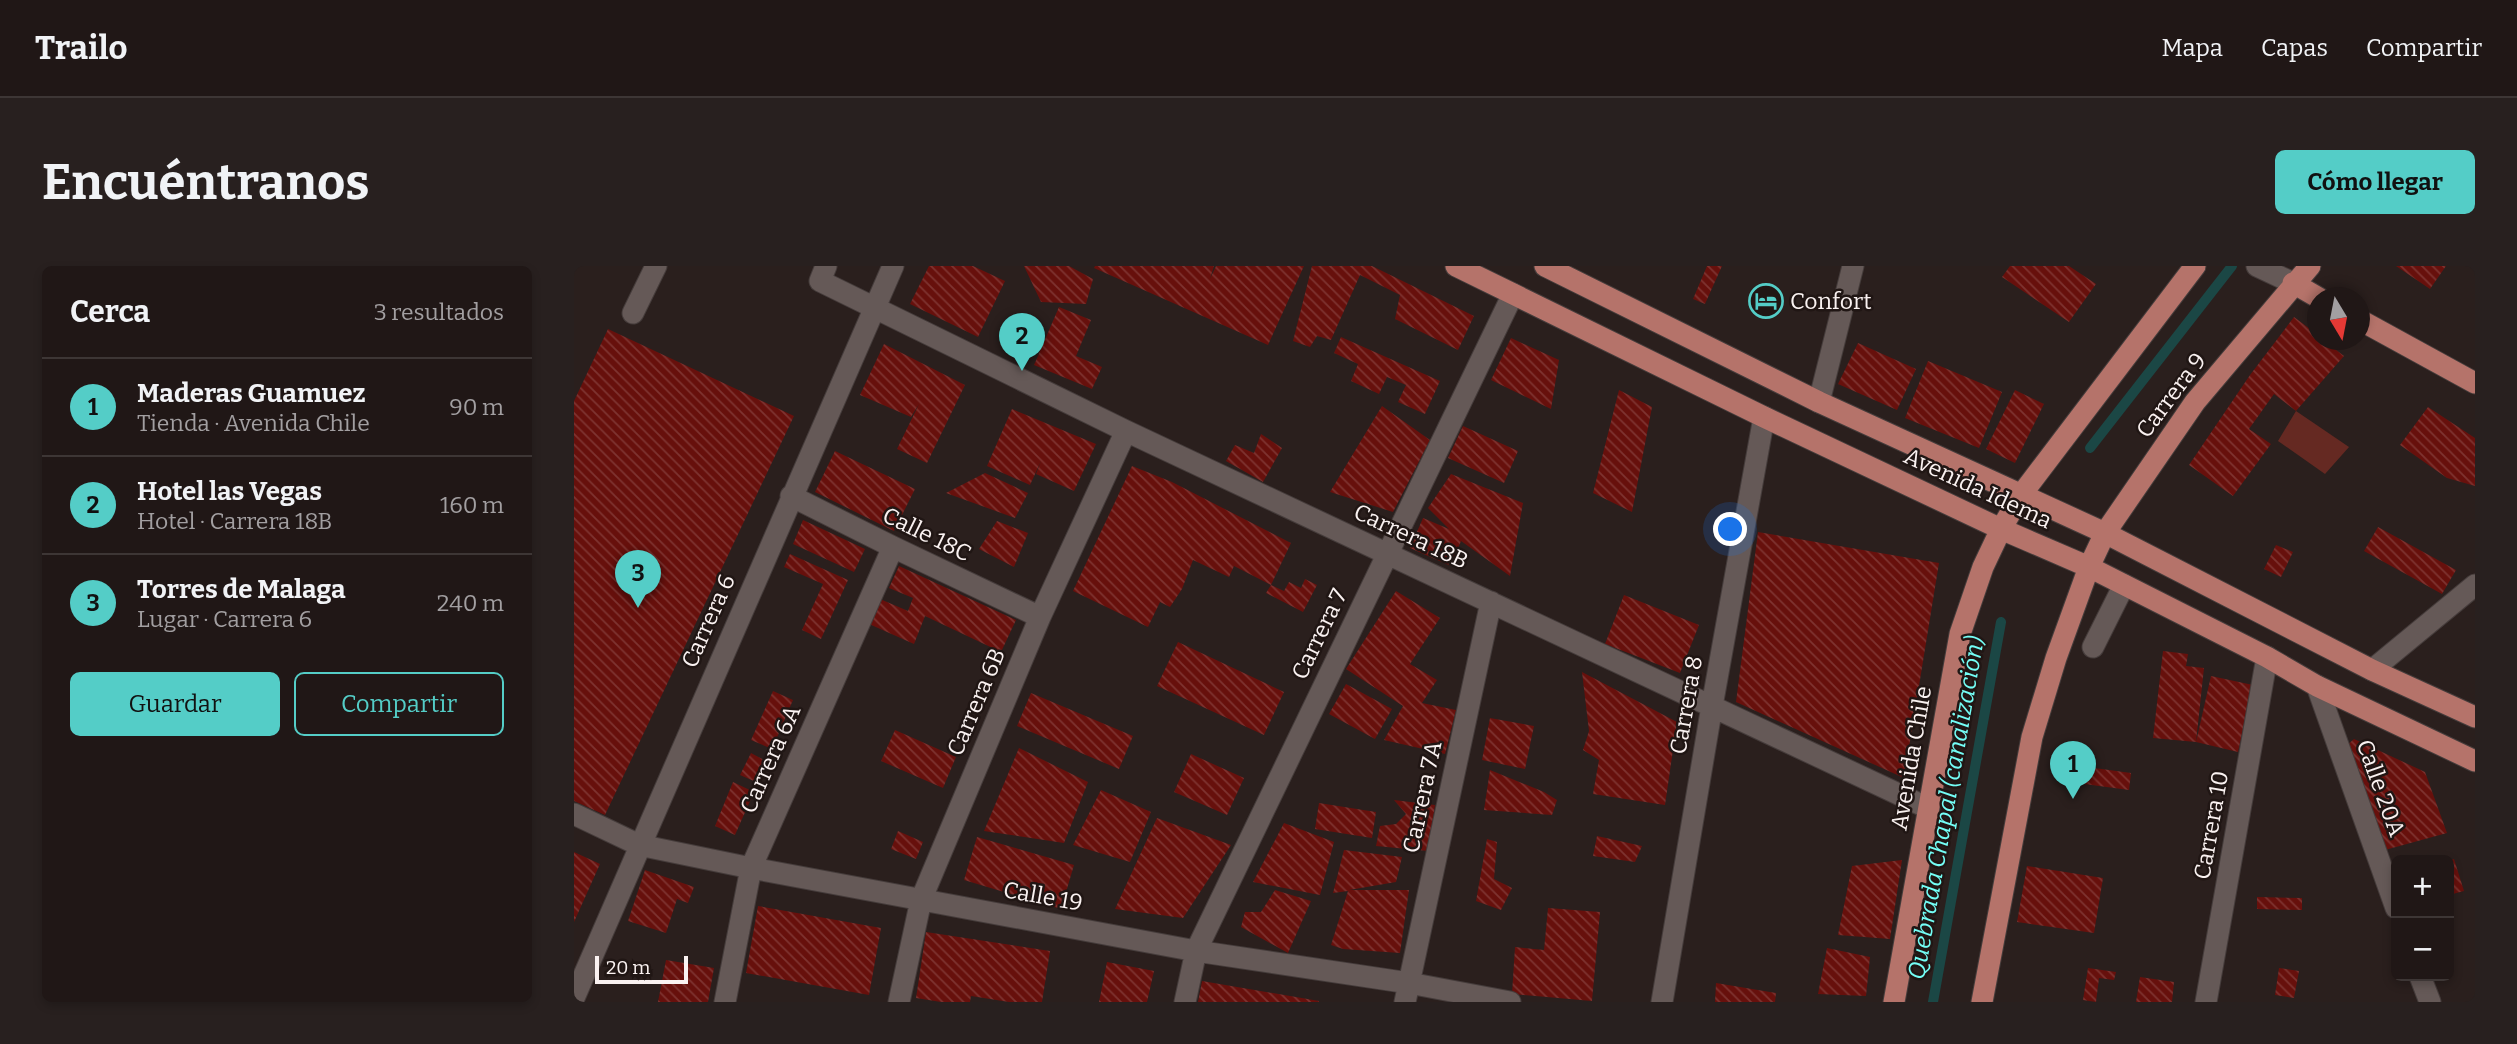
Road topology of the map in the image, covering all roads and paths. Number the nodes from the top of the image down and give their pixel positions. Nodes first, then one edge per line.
1 (656, 266) edge
2 (826, 266) edge
3 (893, 266) edge
4 (1456, 266) edge
5 (1545, 266) edge
6 (1853, 266) edge
7 (2195, 266) edge
8 (2310, 266) edge
9 (2258, 267) edge
10 (2293, 283) junction
11 (2307, 291) edge
12 (1513, 294) junction
13 (874, 306) junction
14 (634, 313) dead end
15 (2370, 325) edge
16 (2475, 383) edge
17 (1819, 402) junction
18 (1764, 417) junction
19 (1126, 431) junction
20 (2021, 495) junction
21 (791, 496) junction
22 (2001, 529) junction
23 (2105, 533) junction
24 (893, 547) junction
25 (1387, 554) junction
26 (2089, 567) junction
27 (2124, 585) junction
28 (2475, 585) edge
29 (1491, 603) junction
30 (1041, 617) junction
31 (2093, 648) dead end
32 (2267, 657) junction
33 (2372, 670) junction
34 (2317, 686) junction
35 (1712, 706) junction
36 (2475, 717) edge
37 (2475, 761) edge
38 (1928, 808) junction
39 (574, 814) edge
40 (639, 845) junction
41 (751, 868) junction
42 (2391, 894) edge
43 (921, 900) junction
44 (1196, 951) junction
45 (2422, 981) edge
46 (1407, 993) edge
47 (574, 998) edge
48 (725, 1002) edge
49 (899, 1002) edge
50 (1185, 1002) edge
51 (1510, 1002) edge
52 (1662, 1002) edge
53 (1894, 1002) edge
54 (1982, 1002) edge
55 (2206, 1002) edge
56 (2430, 1002) edge

1 - 14 street
2 - 13 street, Carrera 18B
3 - 13 street, Carrera 6
4 - 12 main road, Avenida Idema
5 - 17 main road, Avenida Idema
6 - 17 street
7 - 20 main road
8 - 10 main road, Carrera 9
9 - 10 street
10 - 11 main road
10 - 23 main road, Carrera 9
12 - 18 main road, Avenida Idema
12 - 25 street, Carrera 7
13 - 19 street, Carrera 18B
13 - 21 street, Carrera 6
15 - 16 main road
17 - 20 main road, Avenida Idema
18 - 22 main road, Avenida Idema
18 - 35 street, Carrera 8
19 - 25 street, Carrera 18B
19 - 30 street, Carrera 6B
20 - 22 main road
20 - 23 main road, Avenida Idema
21 - 24 street, Calle 18C
21 - 40 street, Carrera 6
22 - 26 main road, Avenida Idema
22 - 38 main road, Avenida Chile
23 - 26 main road, Carrera 9
23 - 33 main road, Avenida Idema
24 - 30 street, Calle 18C
24 - 41 street, Carrera 6A
25 - 29 street, Carrera 18B
25 - 44 street, Carrera 7
26 - 27 main road, Avenida Idema
26 - 54 main road
27 - 31 street
27 - 32 main road, Avenida Idema
28 - 33 street
29 - 35 street, Carrera 18B
29 - 46 street, Carrera 7A
30 - 43 street, Carrera 6B
32 - 34 main road, Avenida Idema
32 - 55 street, Carrera 10
33 - 36 main road, Avenida Idema
34 - 37 main road, Avenida Idema
34 - 42 street, Calle 20A
35 - 38 street, Carrera 18B
35 - 52 street, Carrera 8
38 - 53 main road, Avenida Chile
39 - 40 street, Calle 19
40 - 41 street, Calle 19
40 - 47 street, Carrera 6
41 - 43 street, Calle 19
41 - 48 street, Carrera 6A
43 - 44 street, Calle 19
43 - 49 street, Carrera 6B
44 - 46 street, Calle 19
44 - 50 street, Carrera 7
45 - 56 street
46 - 51 street, Calle 19

